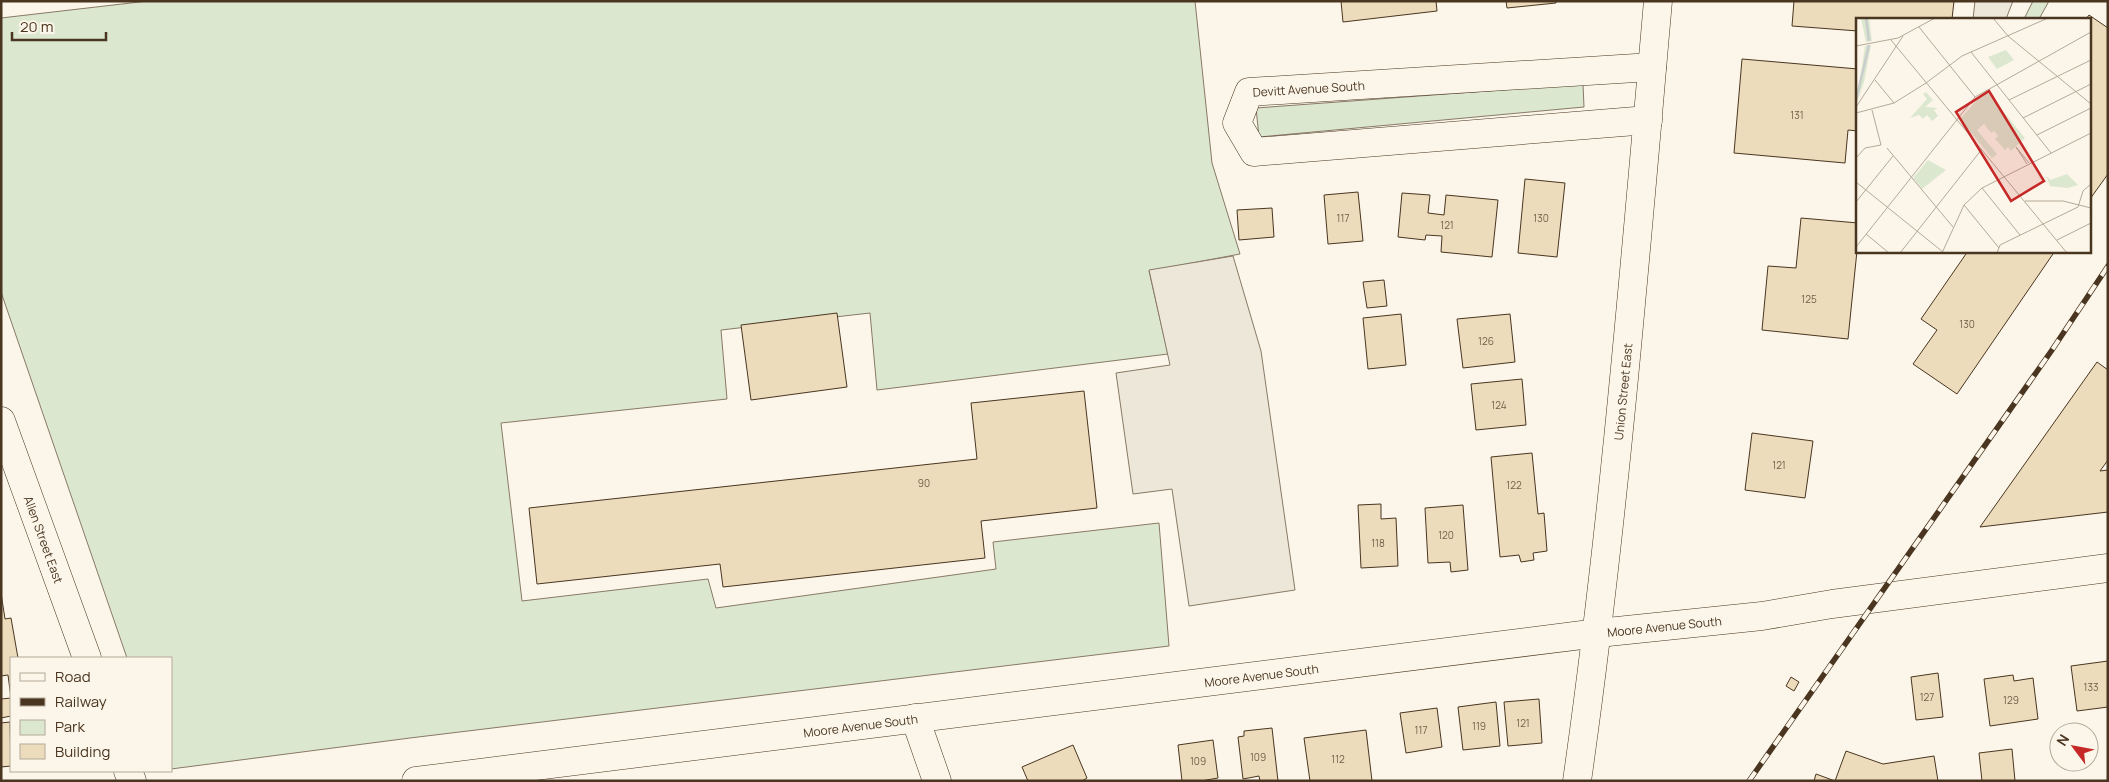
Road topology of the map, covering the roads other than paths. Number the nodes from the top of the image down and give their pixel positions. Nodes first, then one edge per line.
1 (1658, 1) edge
2 (1652, 67) junction
3 (1648, 120) junction
4 (1, 421) edge
5 (2108, 568) edge
6 (1598, 633) junction
7 (88, 657) edge
8 (915, 718) junction
9 (416, 781) edge
10 (937, 781) edge
11 (1577, 781) edge

1 - 2 street, Union Street East
2 - 3 street, Union Street East
2 - 3 street, Devitt Avenue South
3 - 6 street, Union Street East
4 - 7 street, Allen Street East
5 - 6 street, Moore Avenue South
6 - 8 street, Moore Avenue South
6 - 11 street, Union Street East
8 - 9 street, Moore Avenue South
8 - 10 street

